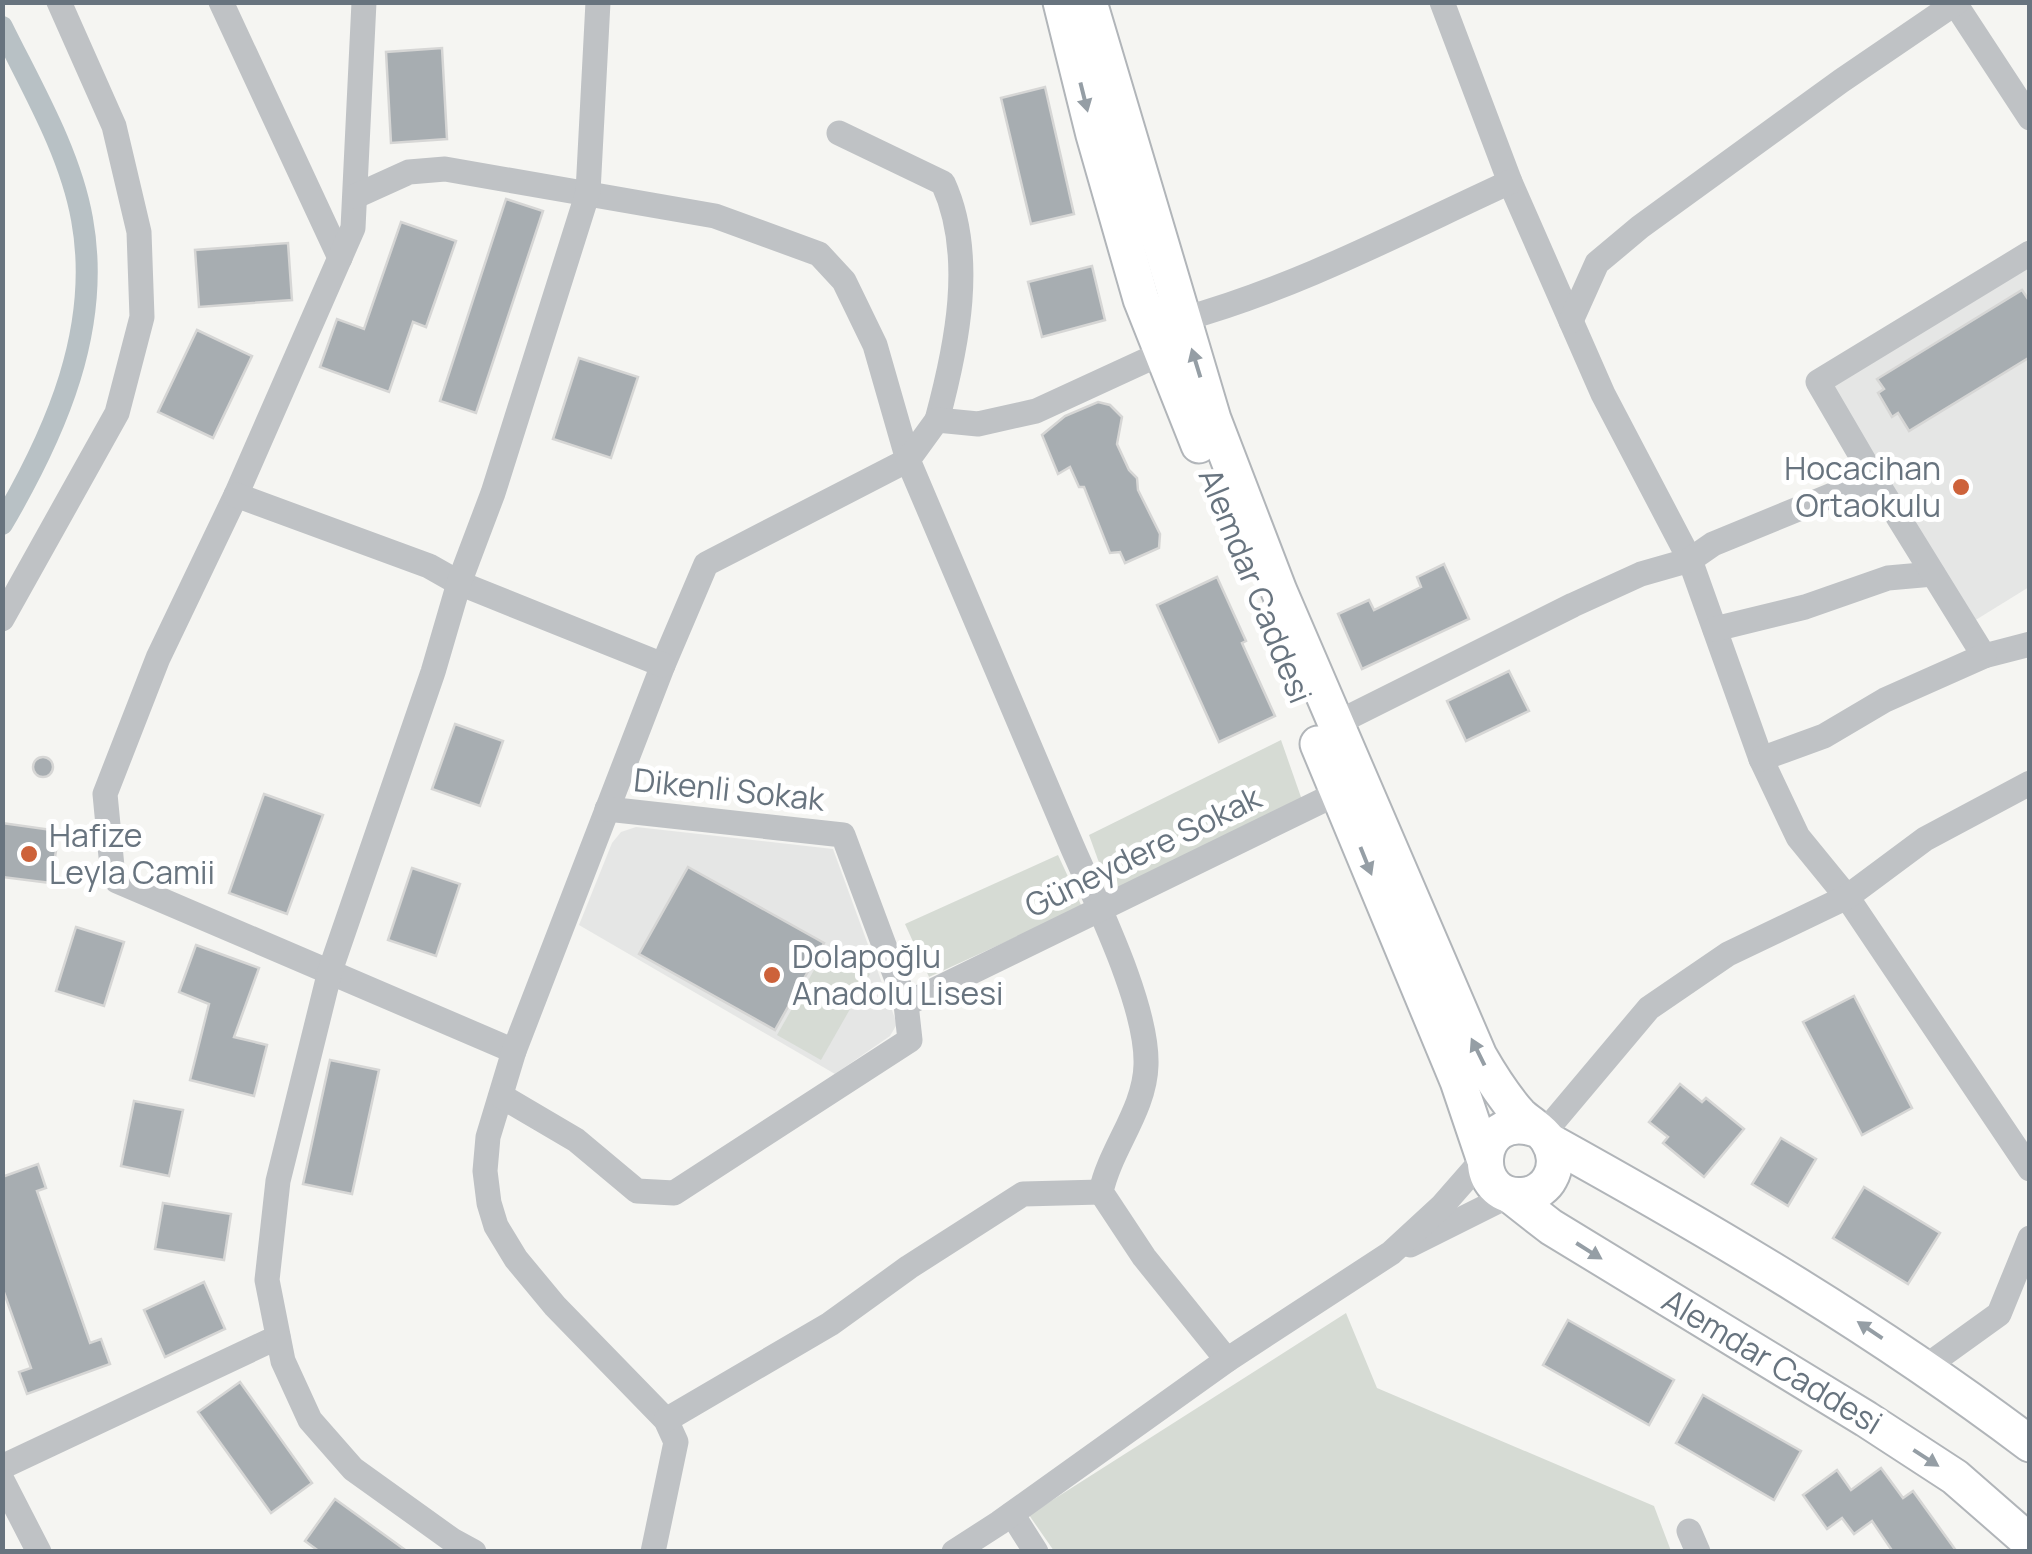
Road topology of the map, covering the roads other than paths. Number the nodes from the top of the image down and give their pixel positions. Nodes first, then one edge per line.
1 (59, 2) edge
2 (221, 2) edge
3 (364, 2) edge
4 (598, 2) edge
5 (1061, 2) edge
6 (1089, 2) edge
7 (1442, 2) edge
8 (1955, 3) edge
9 (2030, 118) edge
10 (839, 133) dead end
11 (1510, 182) junction
12 (588, 192) junction
13 (356, 196) junction
14 (2030, 254) edge
15 (340, 258) junction
16 (1183, 320) junction
17 (1571, 321) junction
18 (1162, 352) junction
19 (937, 420) junction
20 (908, 460) junction
21 (1874, 478) junction
22 (236, 495) junction
23 (1690, 560) junction
24 (1933, 574) junction
25 (459, 583) junction
26 (2, 619) edge
27 (1715, 629) junction
28 (2030, 644) edge
29 (1984, 656) junction
30 (662, 665) junction
31 (1335, 724) junction
32 (1761, 759) junction
33 (2030, 783) edge
34 (1338, 793) junction
35 (607, 809) junction
36 (1847, 897) junction
37 (1099, 909) junction
38 (330, 970) junction
39 (906, 1004) junction
40 (514, 1051) junction
41 (501, 1096) junction
42 (1543, 1135) junction
43 (1484, 1158) junction
44 (2030, 1169) edge
45 (1101, 1192) junction
46 (1510, 1195) junction
47 (2030, 1238) edge
48 (1391, 1253) junction
49 (278, 1337) junction
50 (1227, 1360) junction
51 (1924, 1368) junction
52 (666, 1420) junction
53 (2030, 1444) edge
54 (2, 1466) edge
55 (2, 1480) edge
56 (1012, 1514) junction
57 (2028, 1532) edge
58 (39, 1552) edge
59 (474, 1552) edge
60 (653, 1552) edge
61 (954, 1552) edge
62 (1036, 1552) edge

1 - 26 street
2 - 15 street
3 - 13 street
4 - 12 street
5 -> 18 main road, Alemdar Caddesi
6 - 16 main road, Alemdar Caddesi
7 - 11 street
8 - 9 street
8 - 17 street
10 - 19 street
11 - 16 street
11 - 17 street
12 - 13 street
12 - 20 street
12 - 25 street
13 - 15 street
14 - 21 street
15 - 22 street
31 -> 16 main road, Alemdar Caddesi
17 - 23 street
18 - 19 street
18 - 34 main road, Alemdar Caddesi
19 - 20 street
20 - 30 street
20 - 37 street
21 - 23 street
21 - 24 street
22 - 25 street
22 - 38 street
23 - 27 street
23 - 31 street
24 - 27 street
24 - 29 street
25 - 30 street
25 - 38 street
27 - 32 street
28 - 29 street
29 - 32 street
30 - 35 street
42 -> 31 main road, Alemdar Caddesi
32 - 36 street
33 - 36 street
34 - 37 street, Güneydere Sokak
34 -> 43 main road, Alemdar Caddesi
35 - 39 street, Dikenli Sokak
35 - 40 street
36 - 42 street
36 - 44 street
37 - 39 street, Güneydere Sokak
37 - 45 street
38 - 40 street
38 - 49 street
39 - 41 street
40 - 41 street
41 - 52 street
42 - 43 main road
42 - 46 main road
51 -> 42 main road, Alemdar Caddesi
43 - 46 main road
43 - 48 street
45 - 50 street
45 - 52 street
46 - 48 street
46 -> 57 main road, Alemdar Caddesi
47 - 51 street
48 - 50 street
49 - 54 street
49 - 59 street
50 - 56 street
51 - 53 main road, Alemdar Caddesi
52 - 60 street
55 - 58 street
56 - 61 street
56 - 62 street

